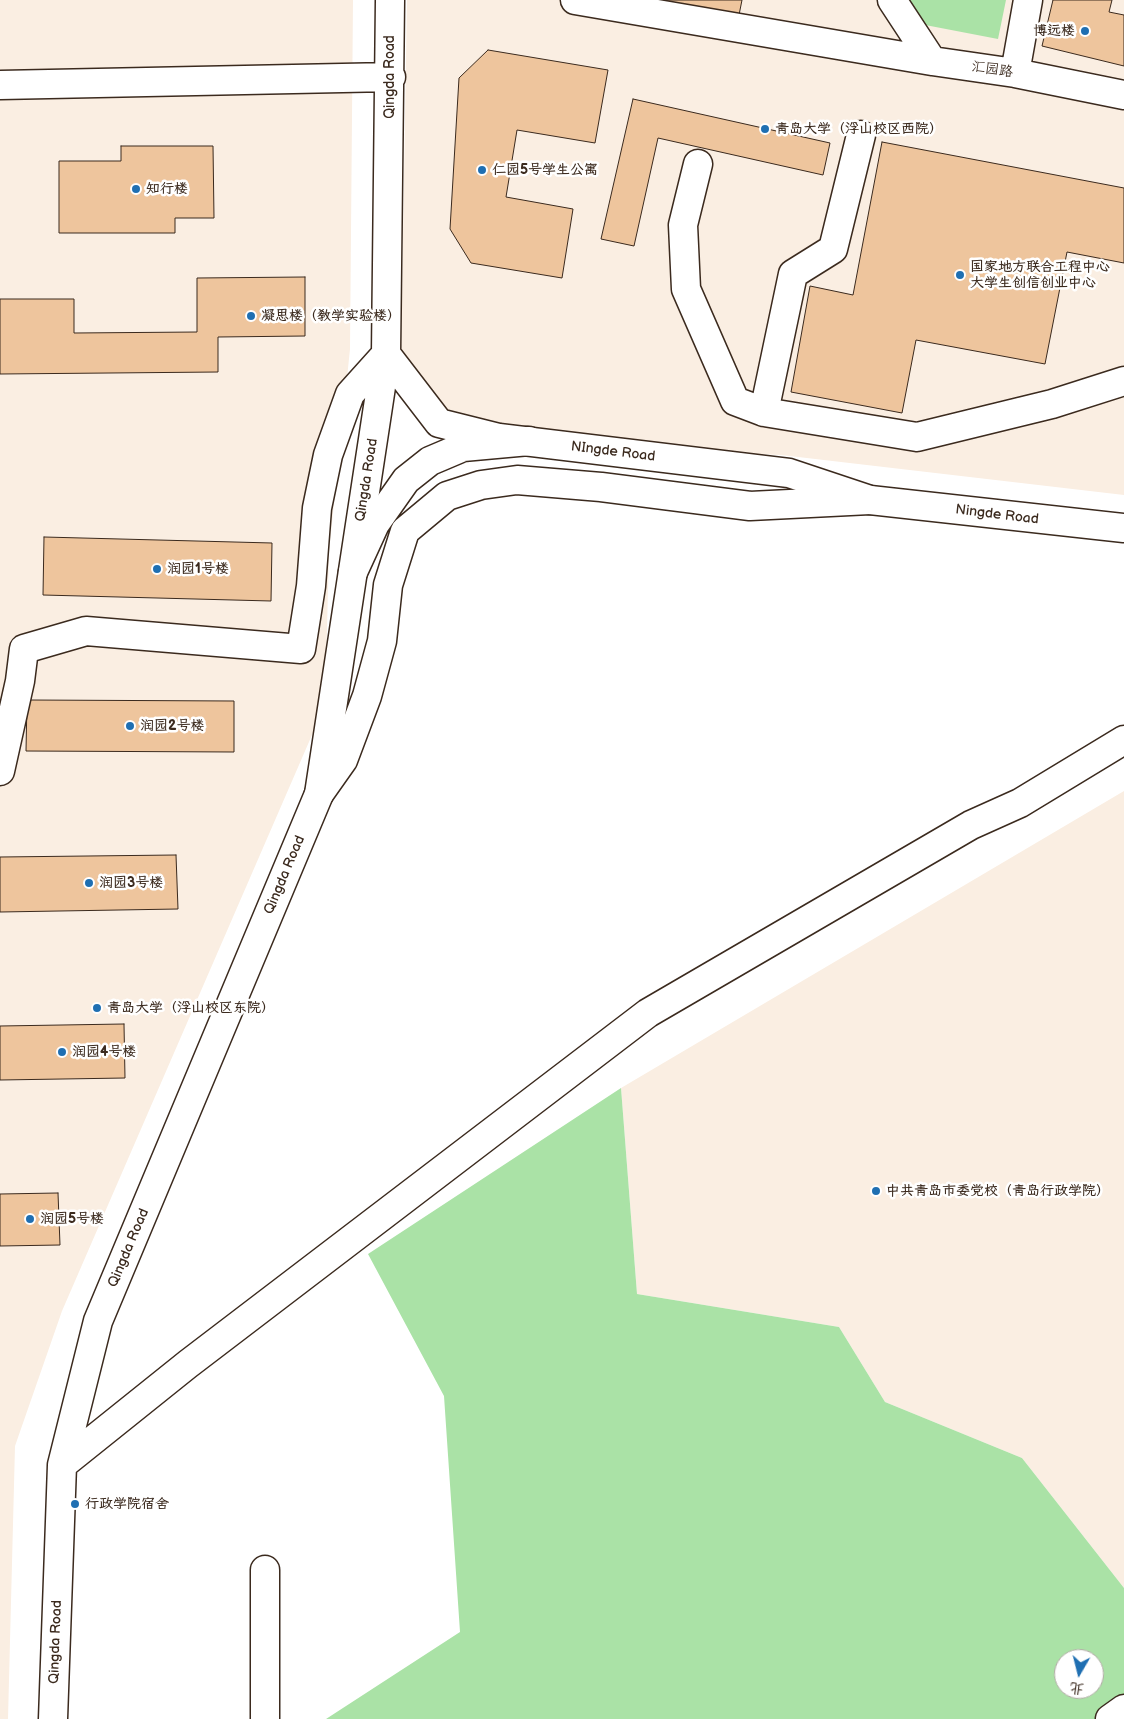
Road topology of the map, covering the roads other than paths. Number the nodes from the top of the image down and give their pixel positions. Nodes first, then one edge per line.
1 (390, 0) edge
2 (574, 0) edge
3 (892, 0) edge
4 (1028, 0) edge
5 (932, 62) junction
6 (1015, 73) junction
7 (391, 77) junction
8 (0, 85) edge
9 (1124, 95) edge
10 (861, 135) dead end
11 (698, 164) dead end
12 (386, 354) junction
13 (1124, 381) edge
14 (764, 412) junction
15 (529, 441) junction
16 (870, 500) junction
17 (1124, 528) edge
18 (353, 572) junction
19 (1124, 740) edge
20 (0, 771) edge
21 (319, 794) junction
22 (62, 1465) junction
23 (265, 1570) dead end
24 (1124, 1709) edge
25 (53, 1719) edge
26 (265, 1719) edge
27 (1110, 1719) edge

1 - 7 street, Qingda Road
2 - 5 street, 汇园路
3 - 5 street
4 - 6 street
5 - 6 street, 汇园路
6 - 9 street, 汇园路
7 - 8 street
7 - 12 street, Qingda Road
10 - 14 street
11 - 14 street
12 - 15 street, NIngde Road
12 - 18 street, Qingda Road
12 - 20 street
13 - 14 street
15 - 16 street, NIngde Road
15 - 18 street
16 - 17 street, Ningde Road
16 - 21 street
18 - 21 street, Qingda Road
19 - 22 street
21 - 22 street, Qingda Road
22 - 25 street, Qingda Road
23 - 26 street
24 - 27 street

